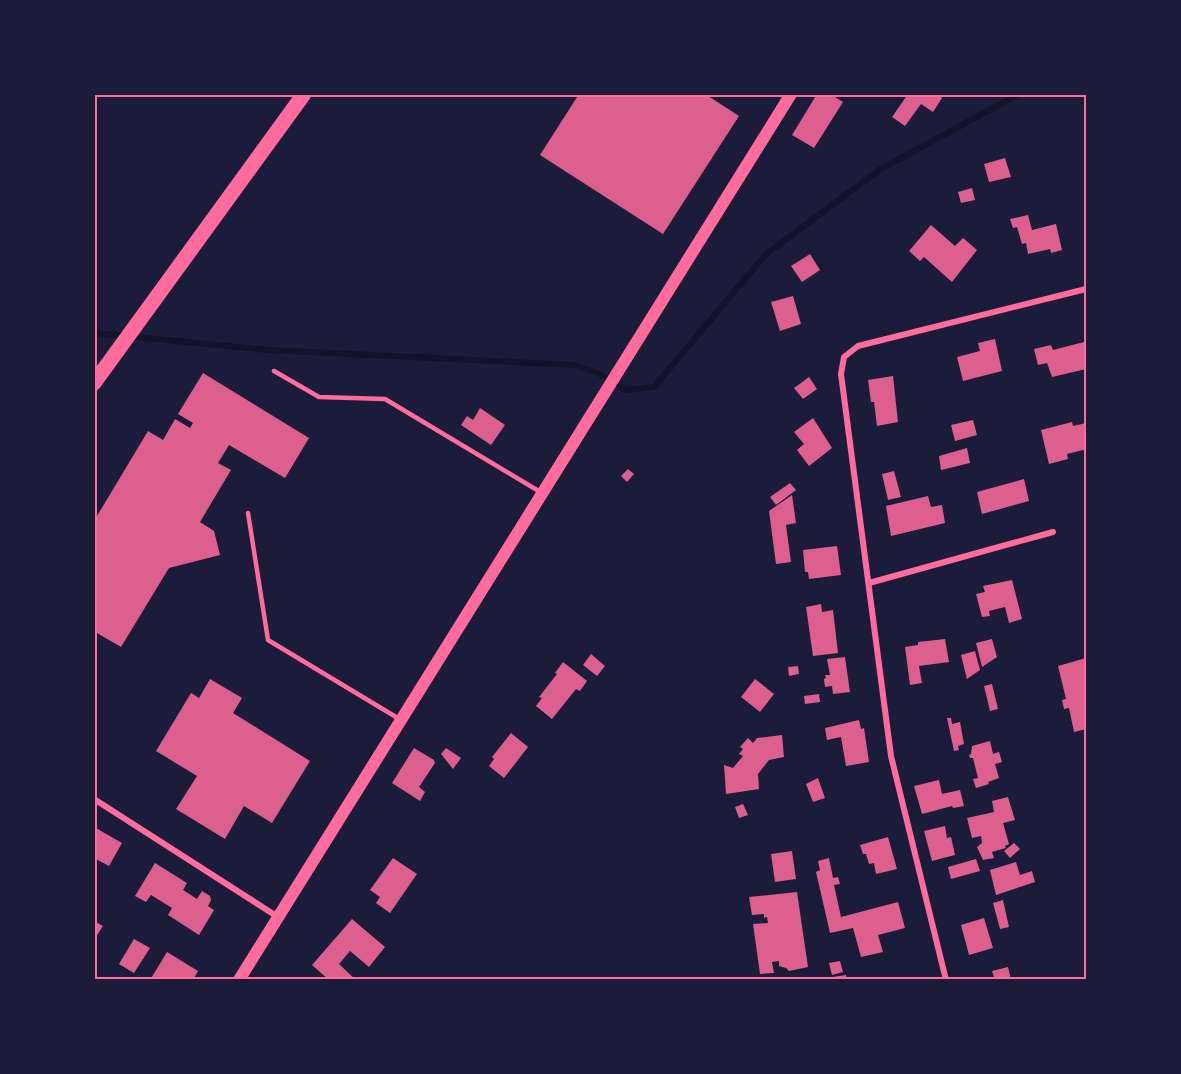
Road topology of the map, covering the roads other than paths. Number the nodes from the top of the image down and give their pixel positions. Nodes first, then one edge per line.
1 (304, 94) edge
2 (791, 94) edge
3 (1086, 289) edge
4 (274, 371) dead end
5 (94, 383) edge
6 (542, 493) junction
7 (248, 513) dead end
8 (1053, 532) dead end
9 (869, 583) junction
10 (401, 720) junction
11 (94, 799) edge
12 (278, 917) junction
13 (239, 980) edge
14 (946, 980) edge

1 - 5 main road
2 - 6 main road
3 - 9 street
4 - 6 lane
6 - 10 main road
7 - 10 lane
8 - 9 street
9 - 14 street
10 - 12 main road
11 - 12 street
12 - 13 main road

